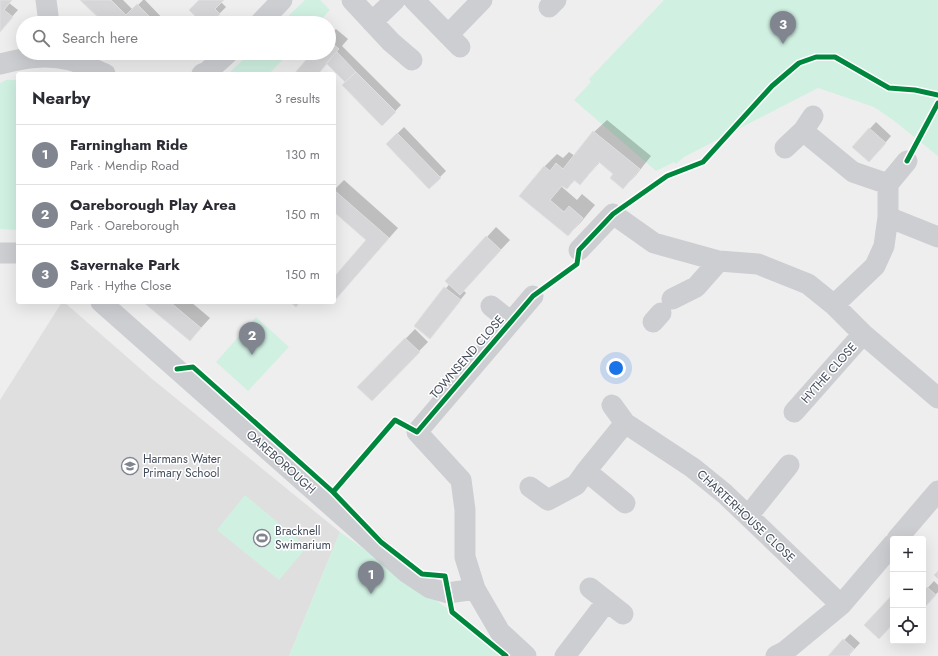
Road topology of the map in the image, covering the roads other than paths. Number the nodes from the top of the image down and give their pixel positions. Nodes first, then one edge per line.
1 (46, 0) edge
2 (282, 0) edge
3 (352, 0) edge
4 (395, 0) edge
5 (414, 0) edge
6 (482, 0) edge
7 (48, 16) edge
8 (267, 16) edge
9 (372, 22) junction
10 (19, 60) edge
11 (70, 60) edge
12 (220, 60) edge
13 (412, 60) dead end
14 (0, 64) edge
15 (100, 72) edge
16 (207, 72) edge
17 (785, 148) dead end
18 (907, 161) dead end
19 (888, 184) junction
20 (888, 217) junction
21 (938, 237) edge
22 (579, 250) dead end
23 (0, 253) edge
24 (16, 253) edge
25 (719, 261) junction
26 (533, 296) dead end
27 (103, 304) edge
28 (834, 305) junction
29 (491, 306) dead end
30 (662, 311) dead end
31 (511, 322) junction
32 (863, 334) junction
33 (938, 398) edge
34 (612, 405) dead end
35 (794, 412) dead end
36 (624, 423) junction
37 (789, 465) dead end
38 (581, 478) junction
39 (530, 487) dead end
40 (938, 491) edge
41 (625, 503) dead end
42 (748, 516) junction
43 (900, 536) edge
44 (890, 548) edge
45 (590, 588) dead end
46 (475, 589) junction
47 (841, 605) junction
48 (782, 654) edge
49 (526, 656) edge
50 (565, 656) edge

1 - 7 street
2 - 8 street
3 - 9 street
4 - 9 street
5 - 6 street
9 - 13 street
10 - 14 street
11 - 15 street
12 - 16 street
17 - 19 street
18 - 19 street
19 - 20 street
20 - 21 street
20 - 28 street
22 - 25 street, HYTHE CLOSE
23 - 24 street
25 - 28 street, HYTHE CLOSE
25 - 30 street
26 - 31 street, TOWNSEND CLOSE
27 - 46 street, OAREBOROUGH
28 - 32 street, HYTHE CLOSE
29 - 31 street, TOWNSEND CLOSE
31 - 46 street, TOWNSEND CLOSE
32 - 33 street, HYTHE CLOSE
32 - 35 street, HYTHE CLOSE
34 - 36 street, CHARTERHOUSE CLOSE
36 - 38 street
36 - 42 street, CHARTERHOUSE CLOSE
37 - 42 street
38 - 39 street
38 - 41 street
40 - 43 street
42 - 47 street, CHARTERHOUSE CLOSE
44 - 47 street
45 - 50 street
46 - 49 street
47 - 48 street

